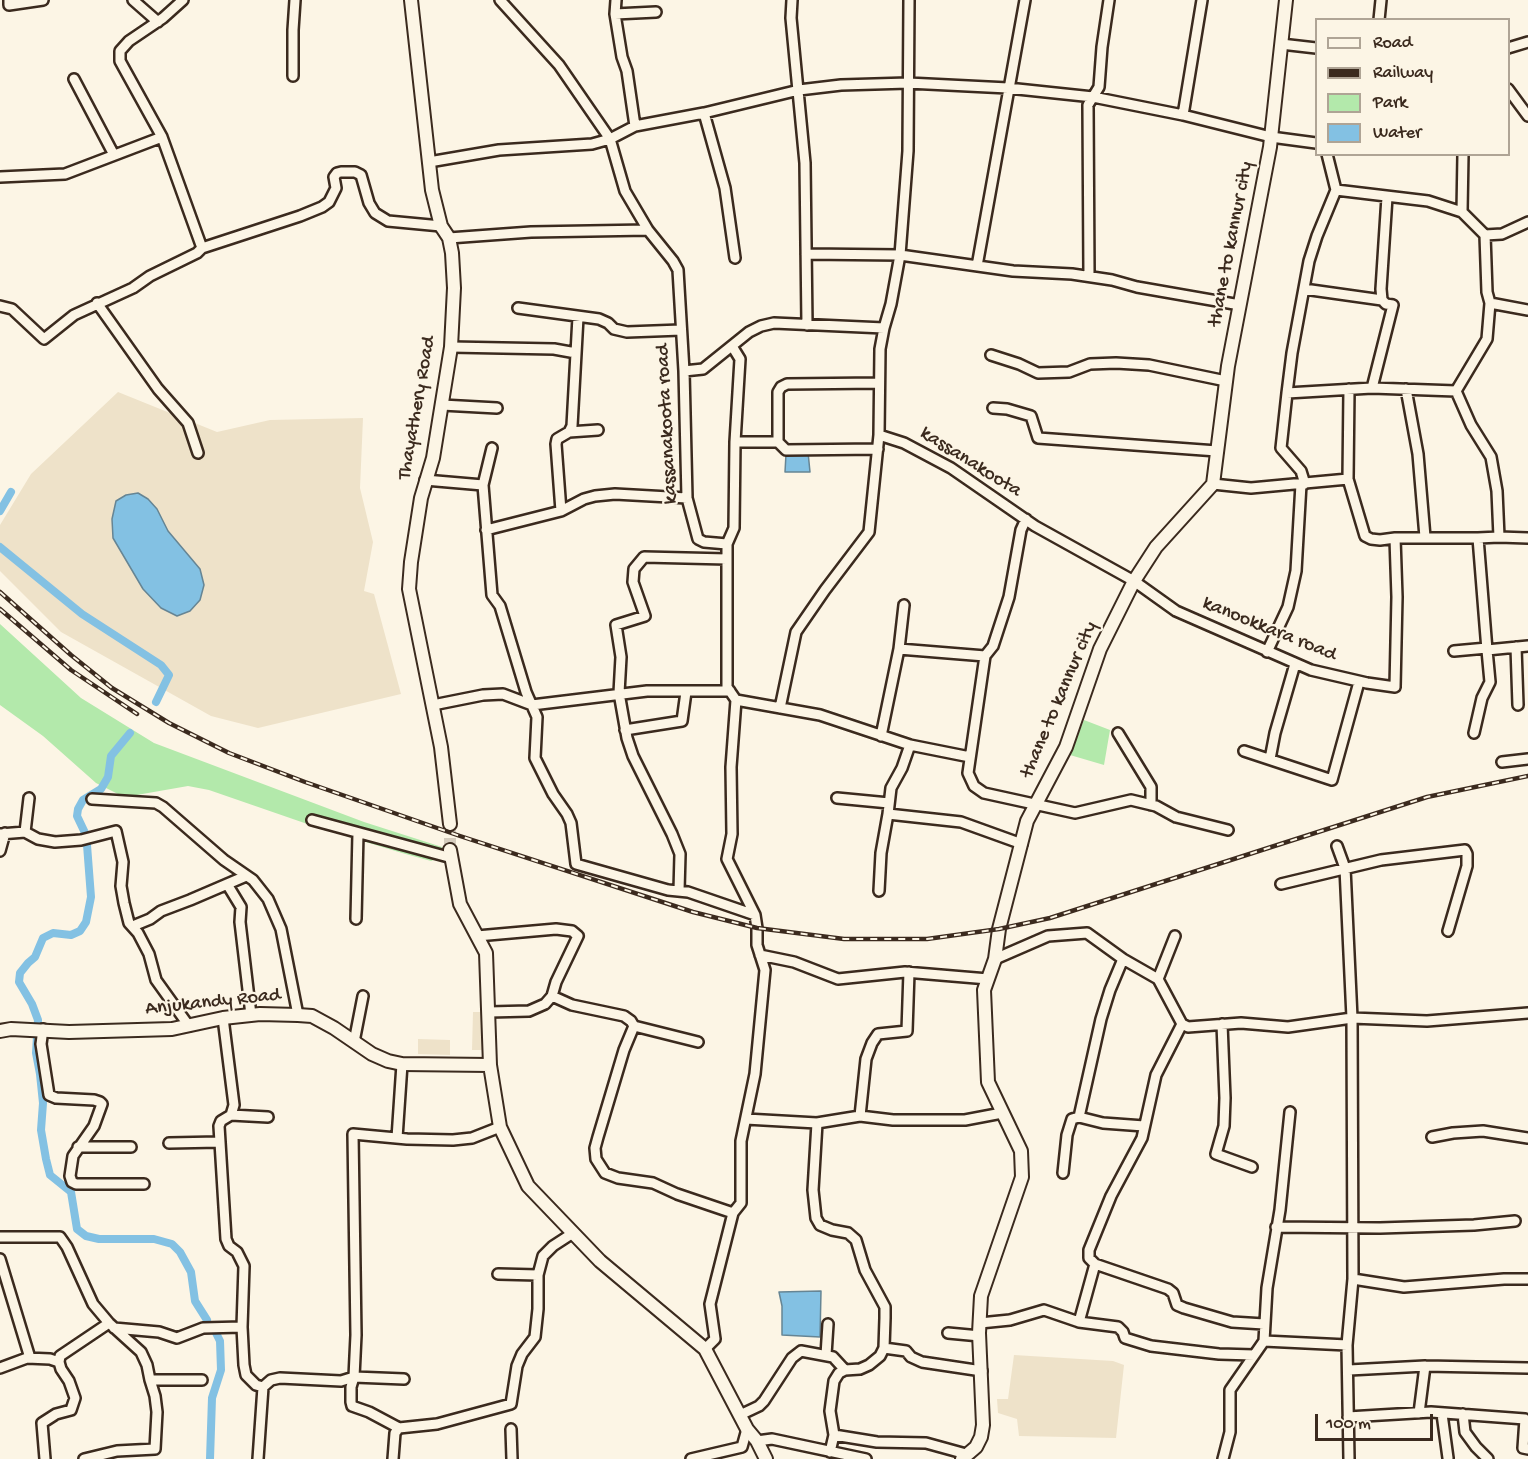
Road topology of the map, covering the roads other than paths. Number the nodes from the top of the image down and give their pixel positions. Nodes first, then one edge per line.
1 (9, 0) edge
2 (43, 0) edge
3 (133, 0) edge
4 (183, 0) edge
5 (295, 0) edge
6 (411, 0) edge
7 (500, 0) edge
8 (616, 0) edge
9 (792, 0) edge
10 (909, 0) edge
11 (1025, 0) edge
12 (1109, 0) edge
13 (1202, 0) edge
14 (1286, 0) edge
15 (1381, 0) edge
16 (656, 12) dead end
17 (615, 14) junction
18 (1379, 18) edge
19 (158, 22) junction
20 (1528, 42) edge
21 (1281, 44) junction
22 (1315, 48) edge
23 (1510, 48) edge
24 (293, 76) dead end
25 (74, 79) dead end
26 (908, 83) junction
27 (1008, 88) junction
28 (799, 90) junction
29 (1510, 90) edge
30 (1094, 96) junction
31 (704, 114) junction
32 (1184, 115) junction
33 (1528, 116) edge
34 (635, 126) junction
35 (162, 137) junction
36 (1271, 137) junction
37 (610, 139) junction
38 (1315, 143) edge
39 (114, 155) junction
40 (1328, 156) edge
41 (1463, 156) edge
42 (429, 162) junction
43 (0, 177) edge
44 (1336, 190) junction
45 (1387, 197) junction
46 (1462, 212) junction
47 (1528, 222) edge
48 (441, 226) junction
49 (648, 230) junction
50 (1512, 231) junction
51 (1528, 233) edge
52 (1485, 235) junction
53 (449, 238) junction
54 (202, 248) junction
55 (806, 254) junction
56 (900, 255) junction
57 (735, 258) dead end
58 (977, 266) junction
59 (1089, 276) junction
60 (1305, 289) junction
61 (1382, 300) junction
62 (97, 303) junction
63 (1490, 303) junction
64 (1240, 304) junction
65 (0, 306) edge
66 (518, 308) dead end
67 (1528, 309) edge
68 (579, 316) junction
69 (807, 325) junction
70 (884, 328) junction
71 (681, 330) junction
72 (451, 346) junction
73 (732, 346) junction
74 (576, 353) junction
75 (991, 355) dead end
76 (684, 371) junction
77 (1226, 381) junction
78 (879, 383) junction
79 (1372, 388) junction
80 (1348, 389) junction
81 (1406, 389) junction
82 (1456, 391) junction
83 (1287, 393) junction
84 (442, 405) junction
85 (497, 408) dead end
86 (993, 408) dead end
87 (598, 430) dead end
88 (569, 432) junction
89 (879, 435) junction
90 (735, 442) junction
91 (777, 442) junction
92 (492, 448) dead end
93 (878, 449) junction
94 (1217, 451) junction
95 (198, 453) dead end
96 (1348, 479) junction
97 (425, 480) junction
98 (1213, 484) junction
99 (1303, 484) junction
100 (483, 485) junction
101 (687, 498) junction
102 (561, 511) junction
103 (1026, 519) junction
104 (486, 530) junction
105 (1425, 537) junction
106 (1499, 537) junction
107 (1528, 537) edge
108 (1395, 538) junction
109 (1478, 538) junction
110 (728, 544) junction
111 (728, 559) junction
112 (1134, 580) junction
113 (904, 605) dead end
114 (1528, 646) edge
115 (1516, 647) junction
116 (899, 649) junction
117 (1487, 649) junction
118 (1455, 651) dead end
119 (1267, 652) junction
120 (985, 656) junction
121 (1295, 664) junction
122 (1359, 681) junction
123 (730, 691) junction
124 (686, 692) junction
125 (619, 693) junction
126 (736, 700) junction
127 (433, 705) junction
128 (532, 705) junction
129 (1518, 705) dead end
130 (780, 708) junction
131 (625, 730) junction
132 (1118, 733) dead end
133 (1474, 733) dead end
134 (882, 736) junction
135 (909, 745) junction
136 (1244, 751) dead end
137 (970, 757) junction
138 (1270, 759) junction
139 (1528, 759) edge
140 (1502, 762) dead end
141 (29, 798) dead end
142 (837, 798) dead end
143 (92, 799) dead end
144 (889, 803) junction
145 (1036, 804) junction
146 (1151, 805) junction
147 (888, 814) junction
148 (312, 820) dead end
149 (450, 824) tunnel mouth
150 (1228, 830) dead end
151 (25, 832) junction
152 (358, 832) junction
153 (3, 834) edge
154 (1022, 844) junction
155 (1337, 846) dead end
156 (0, 851) edge
157 (451, 854) joint
158 (1345, 868) junction
159 (246, 876) junction
160 (227, 884) junction
161 (1281, 884) dead end
162 (679, 891) junction
163 (879, 891) dead end
164 (755, 915) junction
165 (356, 919) dead end
166 (133, 926) junction
167 (1448, 931) dead end
168 (477, 936) junction
169 (1175, 936) dead end
170 (760, 955) junction
171 (995, 959) junction
172 (1123, 959) junction
173 (909, 972) junction
174 (988, 979) junction
175 (1158, 980) junction
176 (363, 996) dead end
177 (552, 996) junction
178 (489, 1012) junction
179 (1528, 1013) edge
180 (251, 1015) junction
181 (297, 1015) junction
182 (223, 1018) junction
183 (1352, 1018) junction
184 (1182, 1024) junction
185 (1222, 1024) junction
186 (189, 1026) junction
187 (634, 1026) junction
188 (43, 1029) junction
189 (0, 1031) edge
190 (354, 1042) junction
191 (698, 1042) dead end
192 (402, 1064) junction
193 (490, 1065) junction
194 (1290, 1112) dead end
195 (1002, 1113) junction
196 (231, 1116) junction
197 (860, 1116) junction
198 (268, 1117) dead end
199 (1079, 1117) junction
200 (746, 1119) junction
201 (817, 1123) junction
202 (1144, 1126) junction
203 (500, 1127) junction
204 (1432, 1137) dead end
205 (397, 1138) junction
206 (1528, 1138) edge
207 (219, 1142) junction
208 (169, 1143) dead end
209 (78, 1147) junction
210 (131, 1147) dead end
211 (1252, 1167) dead end
212 (1063, 1173) dead end
213 (144, 1184) dead end
214 (734, 1214) junction
215 (1515, 1221) dead end
216 (1276, 1227) junction
217 (1353, 1228) junction
218 (573, 1233) junction
219 (0, 1237) edge
220 (0, 1259) edge
221 (1095, 1264) junction
222 (498, 1274) dead end
223 (538, 1275) junction
224 (1353, 1279) junction
225 (1528, 1279) edge
226 (1079, 1322) junction
227 (980, 1323) junction
228 (828, 1324) dead end
229 (1264, 1324) junction
230 (111, 1325) junction
231 (242, 1327) junction
232 (948, 1333) dead end
233 (980, 1336) junction
234 (1264, 1341) junction
235 (1347, 1345) junction
236 (884, 1348) junction
237 (705, 1349) junction
238 (826, 1355) junction
239 (1254, 1355) junction
240 (30, 1358) junction
241 (59, 1362) junction
242 (1425, 1366) junction
243 (0, 1368) edge
244 (1528, 1368) edge
245 (845, 1370) junction
246 (1349, 1370) junction
247 (982, 1371) junction
248 (354, 1377) junction
249 (404, 1379) dead end
250 (150, 1380) junction
251 (202, 1380) dead end
252 (263, 1388) junction
253 (1419, 1413) junction
254 (1442, 1414) junction
255 (1463, 1414) junction
256 (740, 1415) junction
257 (1348, 1417) junction
258 (399, 1428) junction
259 (512, 1429) dead end
260 (747, 1429) junction
261 (834, 1435) junction
262 (757, 1441) junction
263 (1528, 1449) edge
264 (834, 1455) edge
265 (964, 1457) edge
266 (1448, 1458) edge
267 (45, 1459) edge
268 (84, 1459) edge
269 (258, 1459) edge
270 (393, 1459) edge
271 (512, 1459) edge
272 (691, 1459) edge
273 (766, 1459) edge
274 (866, 1459) edge
275 (1223, 1459) edge
276 (1349, 1459) edge
277 (1488, 1459) edge

1 - 2 street
3 - 19 street
4 - 19 street
5 - 24 street
6 - 42 street, Thayathery Road
7 - 37 street, kassanakoota road
8 - 17 street
9 - 28 street
10 - 26 street
11 - 27 street
12 - 30 street
13 - 32 street
14 - 21 street, thane to kannur city
15 - 18 street
16 - 17 street
17 - 34 street
19 - 35 street
20 - 23 street
21 - 22 street
21 - 36 street, thane to kannur city
25 - 39 street
26 - 27 street
26 - 28 street
26 - 56 street
27 - 30 street
27 - 58 street
28 - 31 street
28 - 55 street
29 - 33 street
30 - 32 street
30 - 59 street
31 - 34 street
31 - 57 street
32 - 36 street
34 - 37 street
35 - 39 street
35 - 54 street
36 - 38 street
36 - 64 street, thane to kannur city
37 - 42 street
37 - 49 street, kassanakoota road
39 - 43 street
40 - 44 street
41 - 46 street
42 - 48 street, Thayathery Road
44 - 45 street
44 - 60 street
45 - 46 street
45 - 61 street
46 - 52 street
47 - 50 street
48 - 53 street, Thayathery Road
48 - 54 street
49 - 53 street
49 - 71 street, kassanakoota road
50 - 51 street
50 - 52 street
52 - 63 street
53 - 72 street, Thayathery Road
54 - 62 street
55 - 56 street
55 - 69 street
56 - 58 street
56 - 70 street
58 - 59 street
59 - 64 street
60 - 61 street
60 - 83 street
61 - 79 street
62 - 65 street
62 - 95 street
63 - 67 street
63 - 82 street
64 - 77 street, thane to kannur city
66 - 68 street
68 - 71 street
68 - 74 street
69 - 70 street
69 - 73 street
70 - 78 street
71 - 76 street, kassanakoota road
72 - 74 street
72 - 84 street, Thayathery Road
73 - 76 street
73 - 90 street
74 - 88 street
75 - 77 street
76 - 101 street, kassanakoota road
77 - 94 street, thane to kannur city
78 - 89 street
78 - 91 street
79 - 80 street
79 - 81 street
80 - 83 street
80 - 96 street
81 - 82 street
81 - 105 street
82 - 106 street
83 - 99 street
84 - 85 street
84 - 97 street, Thayathery Road
86 - 94 street
87 - 88 street
88 - 102 street
89 - 93 street
89 - 103 street, kassanakoota
90 - 91 street
90 - 110 street
91 - 93 street
92 - 100 street
93 - 130 street
94 - 98 street, thane to kannur city
96 - 99 street
96 - 108 street
97 - 100 street
97 - 127 street, Thayathery Road
98 - 99 street
98 - 112 street, thane to kannur city
99 - 119 street
100 - 104 street
101 - 102 street
101 - 110 street, kassanakoota road
102 - 104 street
103 - 112 street, kassanakoota
103 - 120 street
104 - 128 street
105 - 108 street
105 - 109 street
106 - 107 street
106 - 109 street
108 - 122 street, kanookkara road
109 - 117 street
110 - 111 street
111 - 123 street
111 - 125 street
112 - 119 street, kanookkara road
112 - 145 street, thane to kannur city
113 - 116 street
114 - 115 street
115 - 117 street
115 - 129 street
116 - 120 street
116 - 134 street
117 - 118 street
117 - 133 street
119 - 121 street, kanookkara road
120 - 137 street
121 - 122 street, kanookkara road
121 - 138 street
122 - 138 street
123 - 124 street
123 - 126 street
124 - 125 street
124 - 131 street
125 - 128 street
125 - 131 street
126 - 130 street
126 - 164 street
127 - 128 street
127 - 149 street, Thayathery Road
128 - 162 street
130 - 134 street
131 - 162 street
132 - 146 street
134 - 135 street
135 - 137 street
135 - 144 street
136 - 138 street
137 - 145 street
139 - 140 street
141 - 151 street
142 - 144 street
143 - 159 street
144 - 147 street
145 - 146 street
145 - 154 street, thane to kannur city
146 - 150 street
147 - 154 street
147 - 163 street
148 - 152 street
151 - 153 street
151 - 166 street
152 - 157 street
152 - 165 street
153 - 156 street
154 - 171 street, thane to kannur city
155 - 158 street
157 - 168 street
158 - 161 street
158 - 167 street
158 - 183 street
159 - 160 street
159 - 181 street
160 - 166 street
160 - 180 street
162 - 164 street
164 - 170 street
166 - 186 street
168 - 177 street
168 - 178 street
169 - 175 street
170 - 173 street
170 - 200 street
171 - 172 street
171 - 174 street, thane to kannur city
172 - 175 street
172 - 199 street
173 - 174 street
173 - 197 street
174 - 195 street, thane to kannur city
175 - 184 street
176 - 190 street
177 - 178 street
177 - 187 street
178 - 193 street
179 - 183 street
180 - 181 street, Anjukandy Road
180 - 182 street, Anjukandy Road
181 - 190 street, Anjukandy Road
182 - 186 street, Anjukandy Road
182 - 196 street
183 - 185 street
183 - 217 street
184 - 185 street
184 - 202 street
185 - 211 street
186 - 188 street, Anjukandy Road
187 - 191 street
187 - 214 street
188 - 189 street, Anjukandy Road
188 - 209 street
190 - 192 street, Anjukandy Road
192 - 193 street, Anjukandy Road
192 - 205 street
193 - 203 street
194 - 216 street
195 - 197 street
195 - 227 street, thane to kannur city
196 - 198 street
196 - 207 street
197 - 201 street
199 - 202 street
199 - 212 street
200 - 201 street
200 - 214 street
201 - 236 street
202 - 221 street
203 - 205 street
203 - 218 street
204 - 206 street
205 - 248 street
207 - 208 street
207 - 231 street
209 - 210 street
209 - 213 street
214 - 237 street
215 - 217 street
216 - 217 street
216 - 229 street
217 - 224 street
218 - 223 street
218 - 237 street
219 - 230 street
220 - 240 street
221 - 226 street
221 - 229 street
222 - 223 street
223 - 258 street
224 - 225 street
224 - 235 street
226 - 227 street
226 - 239 street
227 - 233 street, thane to kannur city
228 - 238 street
229 - 234 street
230 - 231 street
230 - 241 street
230 - 250 street
231 - 252 street
232 - 233 street
233 - 247 street, thane to kannur city
234 - 235 street
234 - 239 street
235 - 246 street
236 - 245 street
236 - 247 street
237 - 256 street
238 - 245 street
238 - 256 street
239 - 275 street
240 - 241 street
240 - 243 street
241 - 267 street
242 - 244 street
242 - 246 street
242 - 253 street
245 - 261 street
246 - 257 street
247 - 265 street, thane to kannur city
248 - 249 street
248 - 252 street
248 - 258 street
250 - 251 street
250 - 268 street
252 - 269 street
253 - 254 street
253 - 257 street
254 - 255 street
254 - 266 street
255 - 263 street
255 - 277 street
256 - 260 street
257 - 276 street
258 - 270 street
259 - 271 street
260 - 262 street
260 - 272 street
261 - 264 street
261 - 265 street
262 - 264 street
262 - 273 street
264 - 274 street

